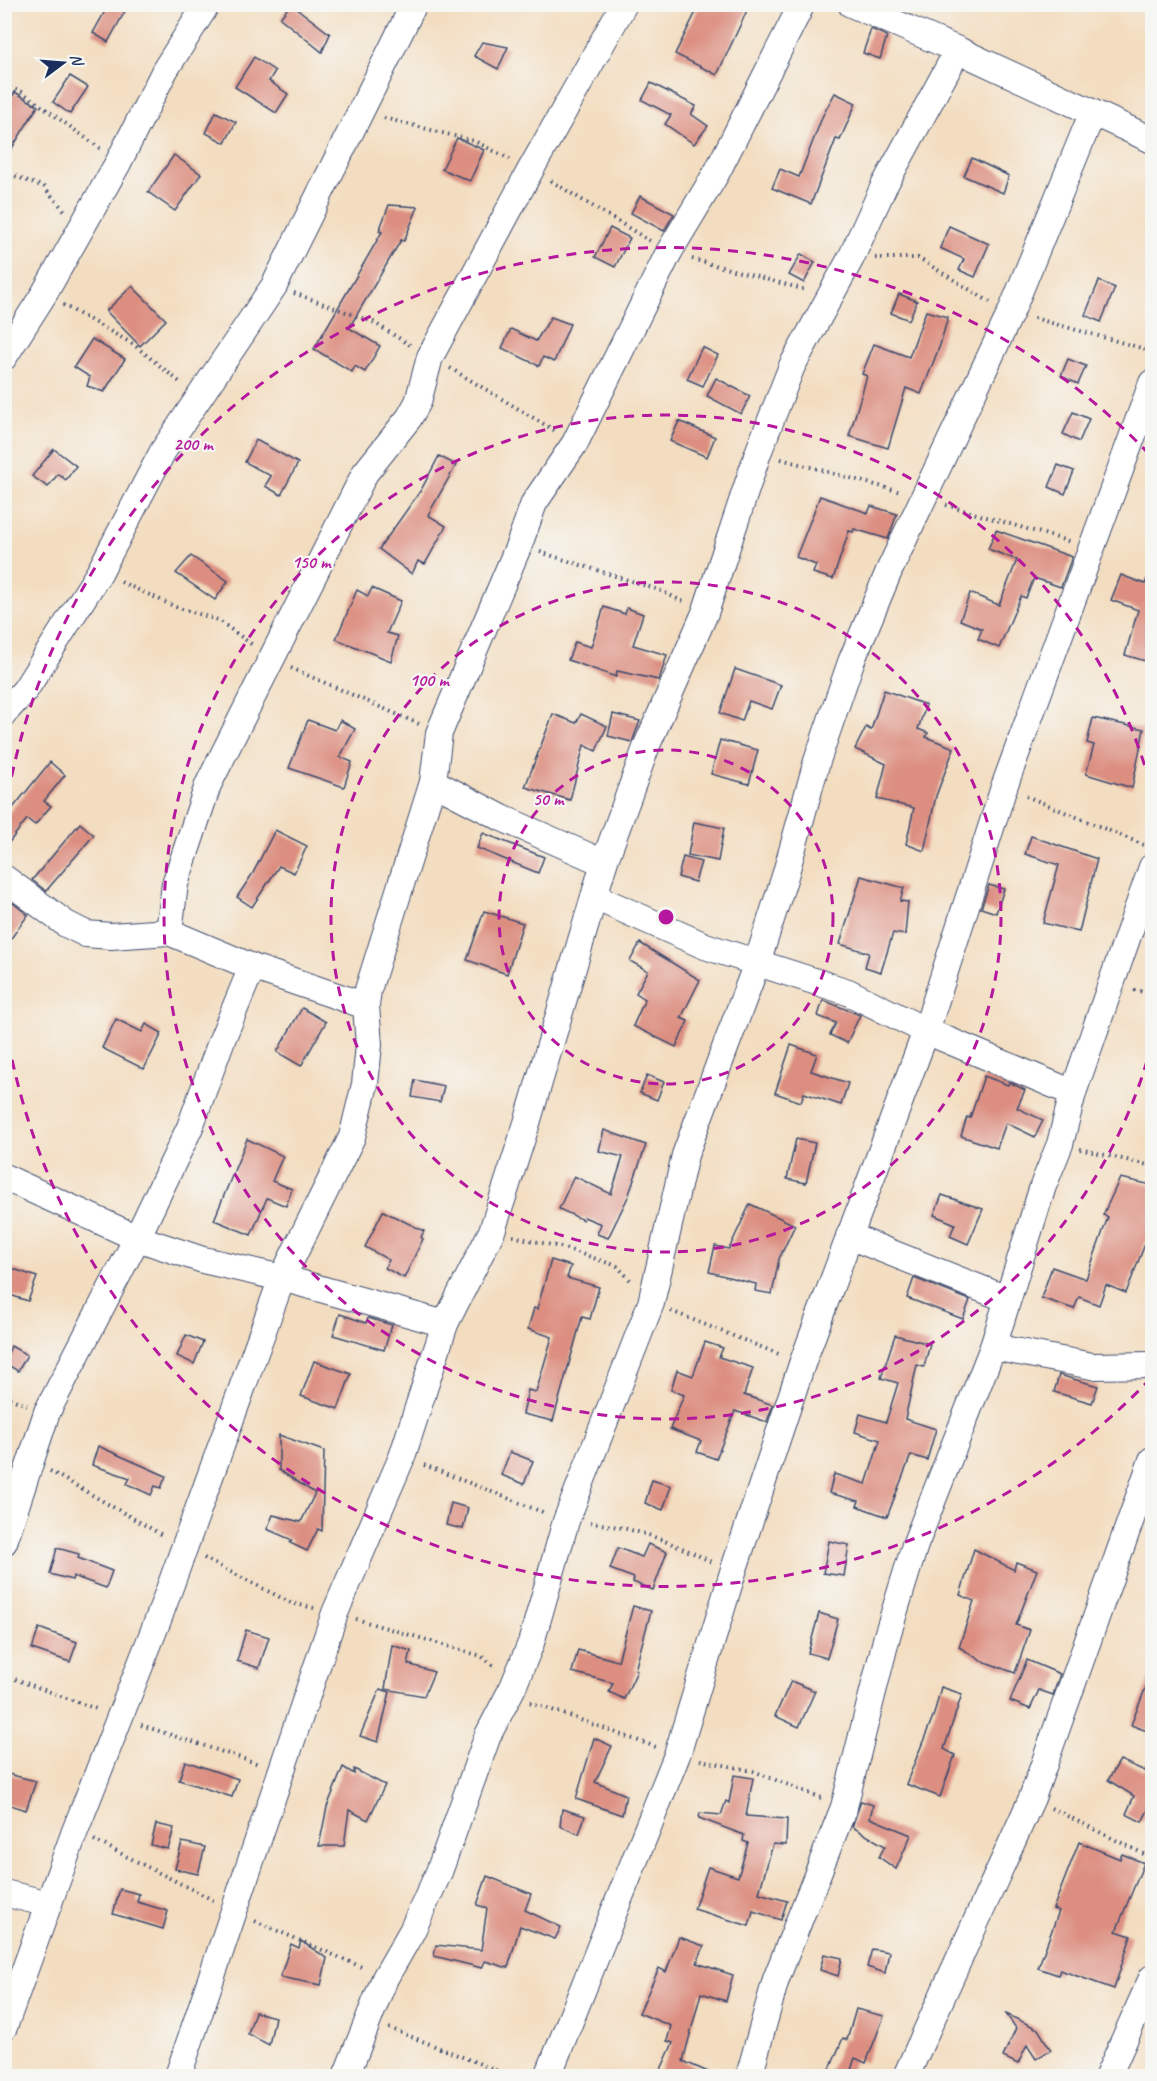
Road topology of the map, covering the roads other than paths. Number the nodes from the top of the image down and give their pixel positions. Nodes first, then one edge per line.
1 (207, 4) edge
2 (414, 4) edge
3 (624, 4) edge
4 (802, 4) edge
5 (851, 4) edge
6 (958, 50) junction
7 (1092, 114) junction
8 (1152, 140) edge
9 (4, 357) edge
10 (1152, 383) edge
11 (4, 713) edge
12 (433, 782) junction
13 (604, 863) junction
14 (1152, 867) edge
15 (4, 878) edge
16 (595, 897) junction
17 (169, 932) junction
18 (757, 963) junction
19 (252, 967) junction
20 (366, 1006) junction
21 (926, 1031) junction
22 (1073, 1093) junction
23 (4, 1178) edge
24 (849, 1236) junction
25 (137, 1238) junction
26 (282, 1278) junction
27 (1007, 1299) junction
28 (445, 1324) junction
29 (993, 1347) junction
30 (1152, 1365) edge
31 (1152, 1460) edge
32 (4, 1542) edge
33 (4, 1893) edge
34 (49, 1904) junction
35 (1152, 1978) edge
36 (4, 2027) edge
37 (178, 2076) edge
38 (346, 2076) edge
39 (548, 2076) edge
40 (749, 2076) edge
41 (906, 2076) edge
42 (1108, 2076) edge

1 - 9 street
2 - 11 street
3 - 17 street
4 - 12 street
5 - 6 street
6 - 7 street
6 - 13 street
7 - 8 street
7 - 18 street
10 - 21 street
12 - 13 street
12 - 20 street
13 - 16 street
14 - 22 street
15 - 17 street
16 - 18 street
16 - 28 street
17 - 19 street
18 - 21 street
18 - 38 street
19 - 20 street
19 - 25 street
20 - 26 street
21 - 22 street
21 - 24 street
22 - 27 street
23 - 25 street
24 - 27 street
24 - 39 street
25 - 26 street
25 - 32 street
26 - 28 street
26 - 34 street
27 - 29 street
28 - 37 street
29 - 30 street
29 - 40 street
31 - 41 street
33 - 34 street
34 - 36 street
35 - 42 street

